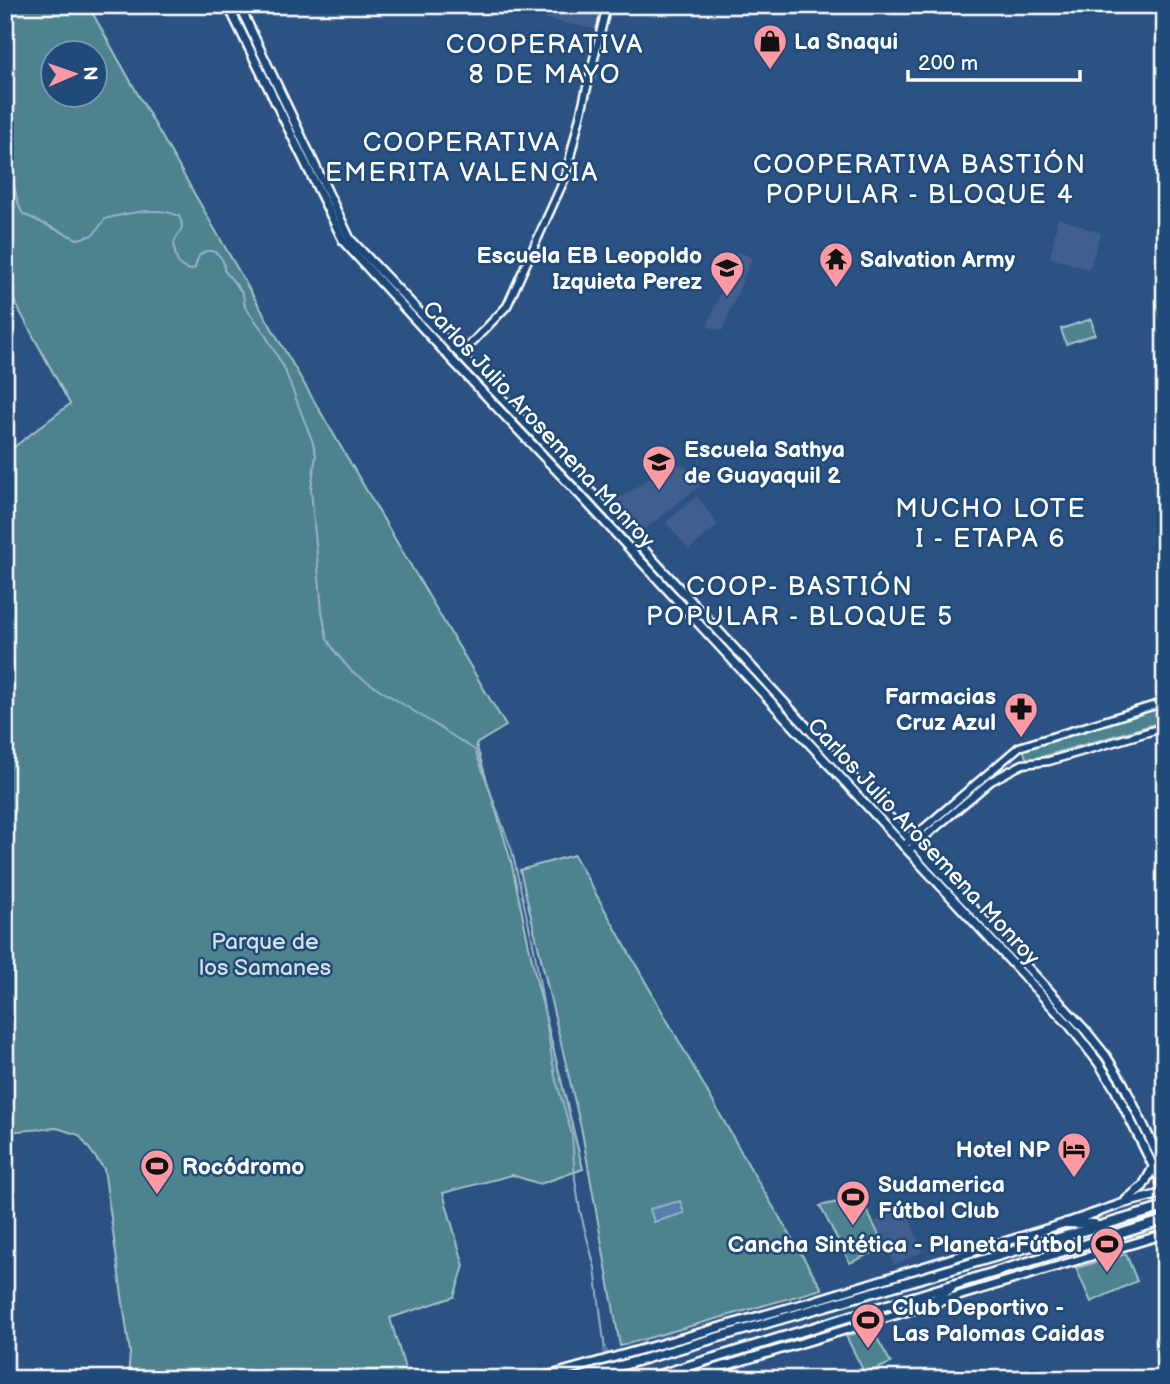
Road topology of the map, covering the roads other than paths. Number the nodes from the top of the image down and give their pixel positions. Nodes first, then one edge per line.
1 (228, 5) edge
2 (239, 5) edge
3 (607, 5) edge
4 (458, 353) junction
5 (451, 359) junction
6 (1165, 702) edge
7 (1165, 727) edge
8 (912, 842) junction
9 (905, 848) junction
10 (1154, 1166) junction
11 (1164, 1167) edge
12 (1165, 1191) edge
13 (1121, 1204) junction
14 (1165, 1206) edge
15 (1165, 1220) edge
16 (1066, 1223) junction
17 (1104, 1224) junction
18 (1165, 1234) edge
19 (961, 1282) junction
20 (925, 1306) junction
21 (537, 1379) edge
22 (575, 1379) edge
23 (646, 1379) edge
24 (681, 1379) edge

1 - 5 main road, Carlos Julio Arosemena Monroy
2 - 4 main road, Carlos Julio Arosemena Monroy
3 - 4 street
4 - 5 main road
4 - 8 main road, Carlos Julio Arosemena Monroy
5 - 9 main road, Carlos Julio Arosemena Monroy
6 - 8 street
7 - 8 street
8 - 9 street
8 - 11 main road, Carlos Julio Arosemena Monroy
9 - 10 main road, Carlos Julio Arosemena Monroy
10 - 12 main road, Carlos Julio Arosemena Monroy
10 - 13 main road
12 - 13 main road
13 - 16 main road
14 - 17 highway
15 - 19 highway
16 - 17 highway
16 - 21 main road
17 - 22 highway
18 - 20 main road
19 - 20 highway
19 - 23 highway
20 - 24 main road

